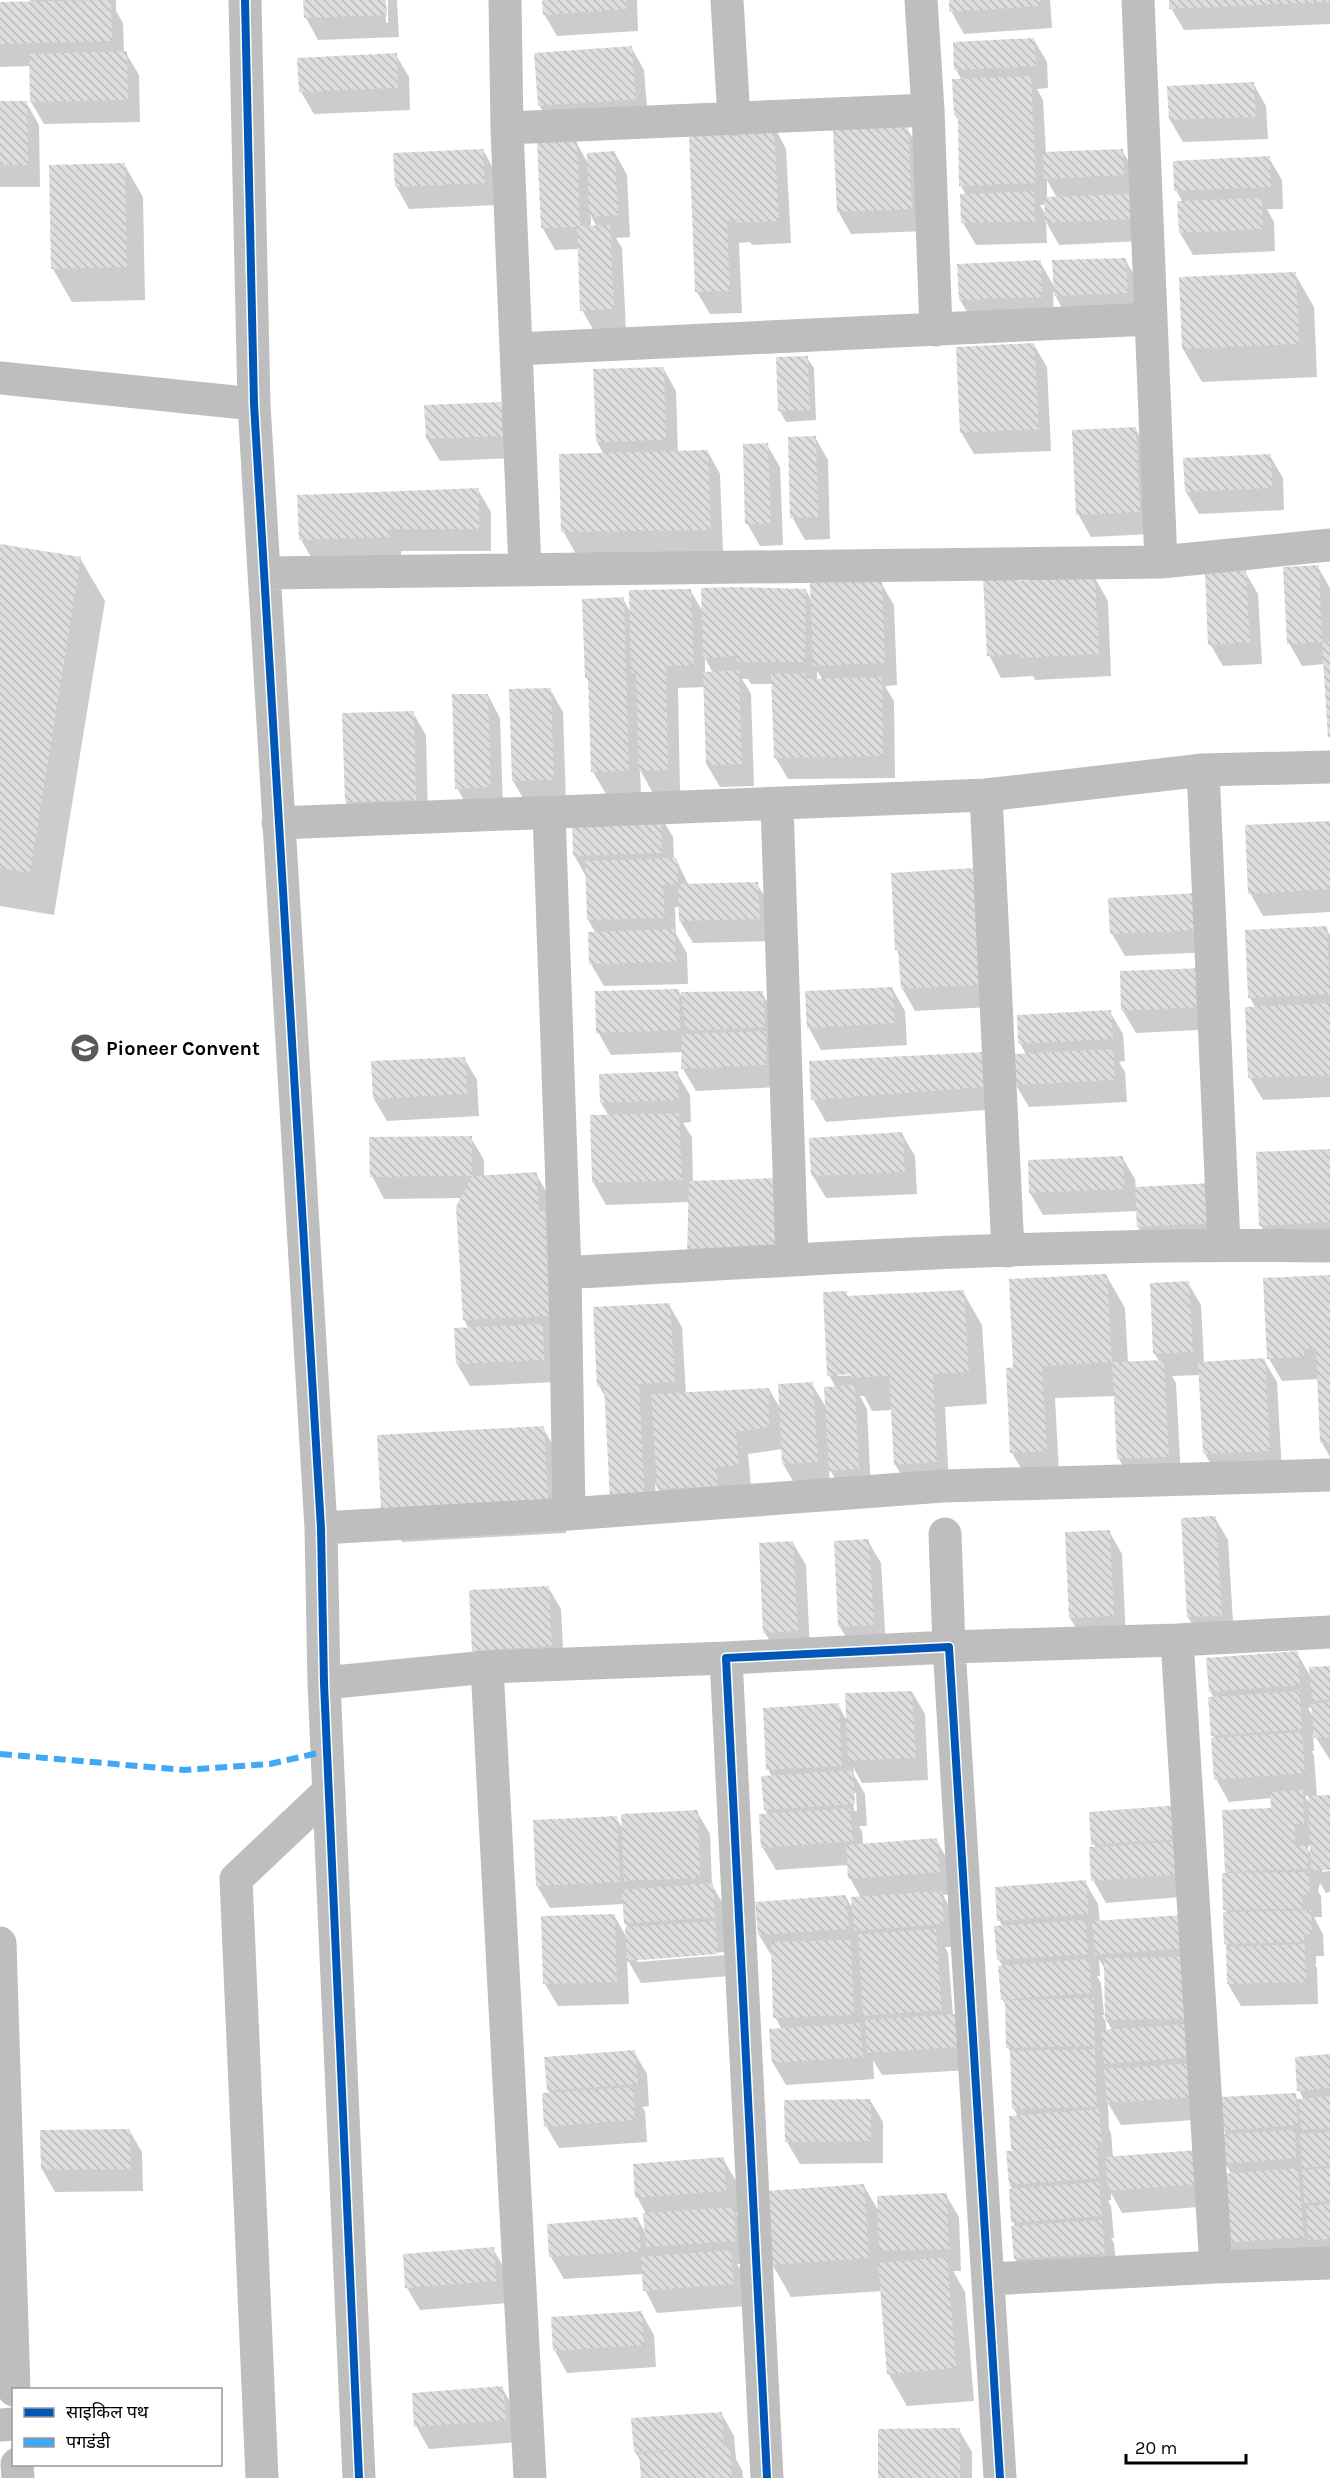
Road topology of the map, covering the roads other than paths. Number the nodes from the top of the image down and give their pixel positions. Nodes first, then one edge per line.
1 (245, 0) edge
2 (505, 0) edge
3 (727, 0) edge
4 (921, 0) edge
5 (1138, 0) edge
6 (928, 110) junction
7 (734, 119) junction
8 (507, 128) junction
9 (1150, 319) junction
10 (936, 330) junction
11 (516, 350) junction
12 (0, 378) edge
13 (254, 404) junction
14 (1330, 545) edge
15 (1161, 562) junction
16 (525, 569) junction
17 (264, 573) junction
18 (1330, 766) edge
19 (1203, 770) junction
20 (986, 795) junction
21 (777, 804) junction
22 (549, 813) junction
23 (278, 823) junction
24 (1224, 1244) junction
25 (1330, 1246) edge
26 (1008, 1251) junction
27 (792, 1260) junction
28 (565, 1273) junction
29 (1330, 1475) edge
30 (568, 1514) junction
31 (321, 1528) junction
32 (945, 1534) dead end
33 (1330, 1632) edge
34 (1177, 1640) junction
35 (949, 1647) junction
36 (726, 1658) junction
37 (487, 1667) junction
38 (324, 1683) junction
39 (329, 1791) junction
40 (0, 1943) edge
41 (1330, 2263) edge
42 (1216, 2267) junction
43 (989, 2279) junction
44 (14, 2388) edge
45 (262, 2478) edge
46 (359, 2478) edge
47 (530, 2478) edge
48 (767, 2478) edge
49 (1000, 2478) edge

1 - 13 street
2 - 8 street
3 - 7 street
4 - 6 street
5 - 9 street
6 - 7 street
6 - 10 street
7 - 8 street
8 - 11 street
9 - 10 street
9 - 15 street
10 - 11 street
11 - 16 street
12 - 13 street
13 - 17 street
14 - 15 street
15 - 16 street
16 - 17 street
17 - 23 street
18 - 19 street
19 - 20 street
19 - 24 street
20 - 21 street
20 - 26 street
21 - 22 street
21 - 27 street
22 - 23 street
22 - 28 street
23 - 31 street
24 - 25 street
24 - 26 street
26 - 27 street
27 - 28 street
28 - 30 street
29 - 30 street
30 - 31 street
31 - 38 street
32 - 35 street
33 - 34 street
34 - 35 street
34 - 42 street
35 - 36 street
35 - 43 street
36 - 37 street
36 - 48 street
37 - 38 street
37 - 47 street
38 - 39 street
39 - 45 street
39 - 46 street
40 - 44 street
41 - 42 street
42 - 43 street
43 - 49 street

